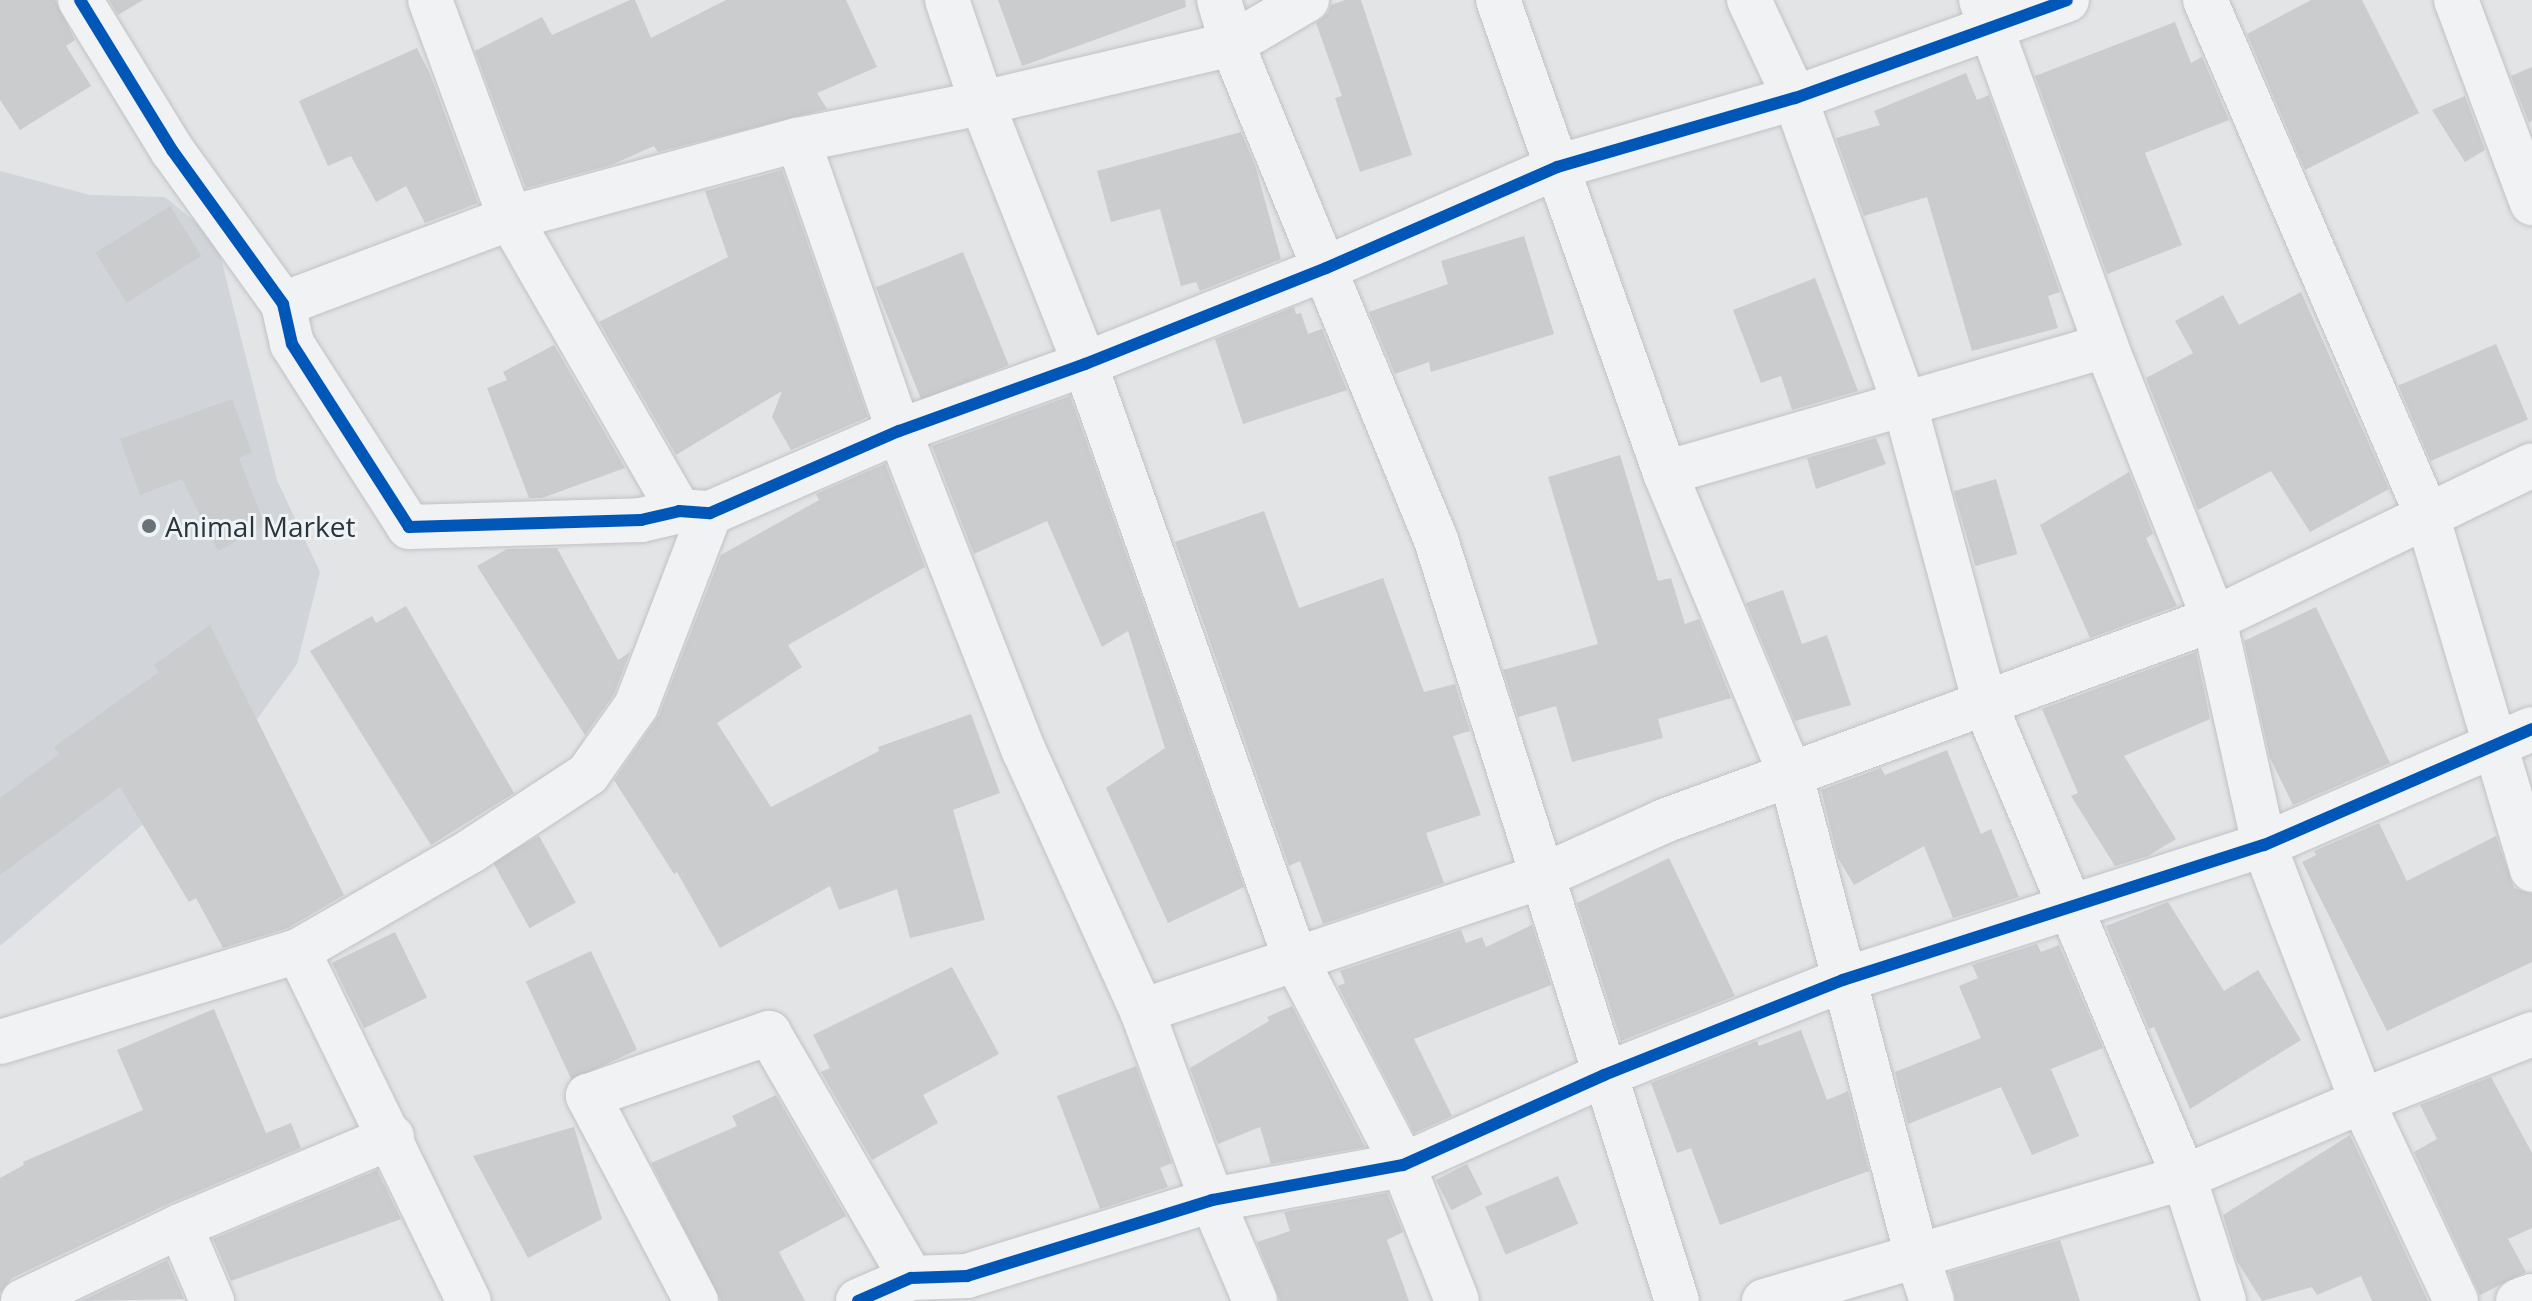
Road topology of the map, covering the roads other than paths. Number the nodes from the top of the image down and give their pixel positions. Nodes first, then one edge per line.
1 (80, 0) edge
2 (430, 0) edge
3 (947, 0) edge
4 (1219, 0) edge
5 (1307, 0) edge
6 (1498, 0) edge
7 (1749, 0) edge
8 (2067, 0) edge
9 (2205, 0) edge
10 (2456, 0) edge
11 (1986, 15) edge
12 (1232, 44) junction
13 (1795, 98) junction
14 (982, 103) junction
15 (798, 140) junction
16 (1557, 167) junction
17 (2528, 185) edge
18 (510, 218) junction
19 (1326, 268) junction
20 (283, 304) junction
21 (2106, 346) junction
22 (1085, 364) junction
23 (1905, 405) junction
24 (899, 431) junction
25 (2532, 465) edge
26 (1665, 473) junction
27 (694, 512) junction
28 (2427, 515) junction
29 (2214, 619) junction
30 (1985, 704) junction
31 (2532, 729) edge
32 (2492, 744) junction
33 (1791, 776) junction
34 (2264, 845) junction
35 (2532, 870) edge
36 (1543, 876) junction
37 (2068, 906) junction
38 (298, 951) junction
39 (1295, 958) junction
40 (1843, 980) junction
41 (1142, 1011) junction
42 (2532, 1034) edge
43 (0, 1042) edge
44 (1604, 1075) junction
45 (2362, 1101) junction
46 (392, 1137) junction
47 (1403, 1165) junction
48 (2184, 1177) junction
49 (1212, 1200) junction
50 (180, 1226) junction
51 (1917, 1256) junction
52 (911, 1278) junction
53 (973, 1288) edge
54 (2532, 1296) edge
55 (23, 1301) edge
56 (212, 1301) edge
57 (469, 1301) edge
58 (696, 1301) edge
59 (858, 1301) edge
60 (1255, 1301) edge
61 (1457, 1301) edge
62 (1677, 1301) edge
63 (1764, 1301) edge
64 (1932, 1301) edge
65 (2224, 1301) edge
66 (2456, 1301) edge
67 (2518, 1301) edge

1 - 20 street
2 - 18 street
3 - 14 street
4 - 12 street
5 - 12 street
6 - 16 street
7 - 13 street
8 - 11 street
9 - 28 street
10 - 17 street
11 - 13 street
11 - 21 street
12 - 14 street
12 - 19 street
13 - 16 street
13 - 23 street
14 - 15 street
14 - 22 street
15 - 18 street
15 - 24 street
16 - 19 street
16 - 26 street
18 - 20 street
18 - 27 street
19 - 22 street
19 - 36 street
20 - 27 street
21 - 23 street
21 - 29 street
22 - 24 street
22 - 39 street
23 - 26 street
23 - 30 street
24 - 27 street
24 - 41 street
25 - 28 street
26 - 33 street
27 - 38 street
28 - 29 street
28 - 32 street
29 - 30 street
29 - 34 street
30 - 33 street
30 - 37 street
31 - 32 street
32 - 34 street
32 - 35 street
33 - 36 street
33 - 40 street
34 - 37 street
34 - 45 street
36 - 39 street
36 - 44 street
37 - 40 street
37 - 48 street
38 - 43 street
38 - 46 street
39 - 41 street
39 - 47 street
40 - 44 street
40 - 51 street
41 - 49 street
42 - 45 street
44 - 47 street
44 - 62 street
45 - 48 street
45 - 66 street
46 - 50 street
46 - 57 street
47 - 49 street
47 - 61 street
48 - 51 street
48 - 65 street
49 - 53 street
49 - 60 street
50 - 55 street
50 - 56 street
51 - 63 street
51 - 64 street
52 - 53 street
52 - 58 street
52 - 59 street
54 - 67 street

